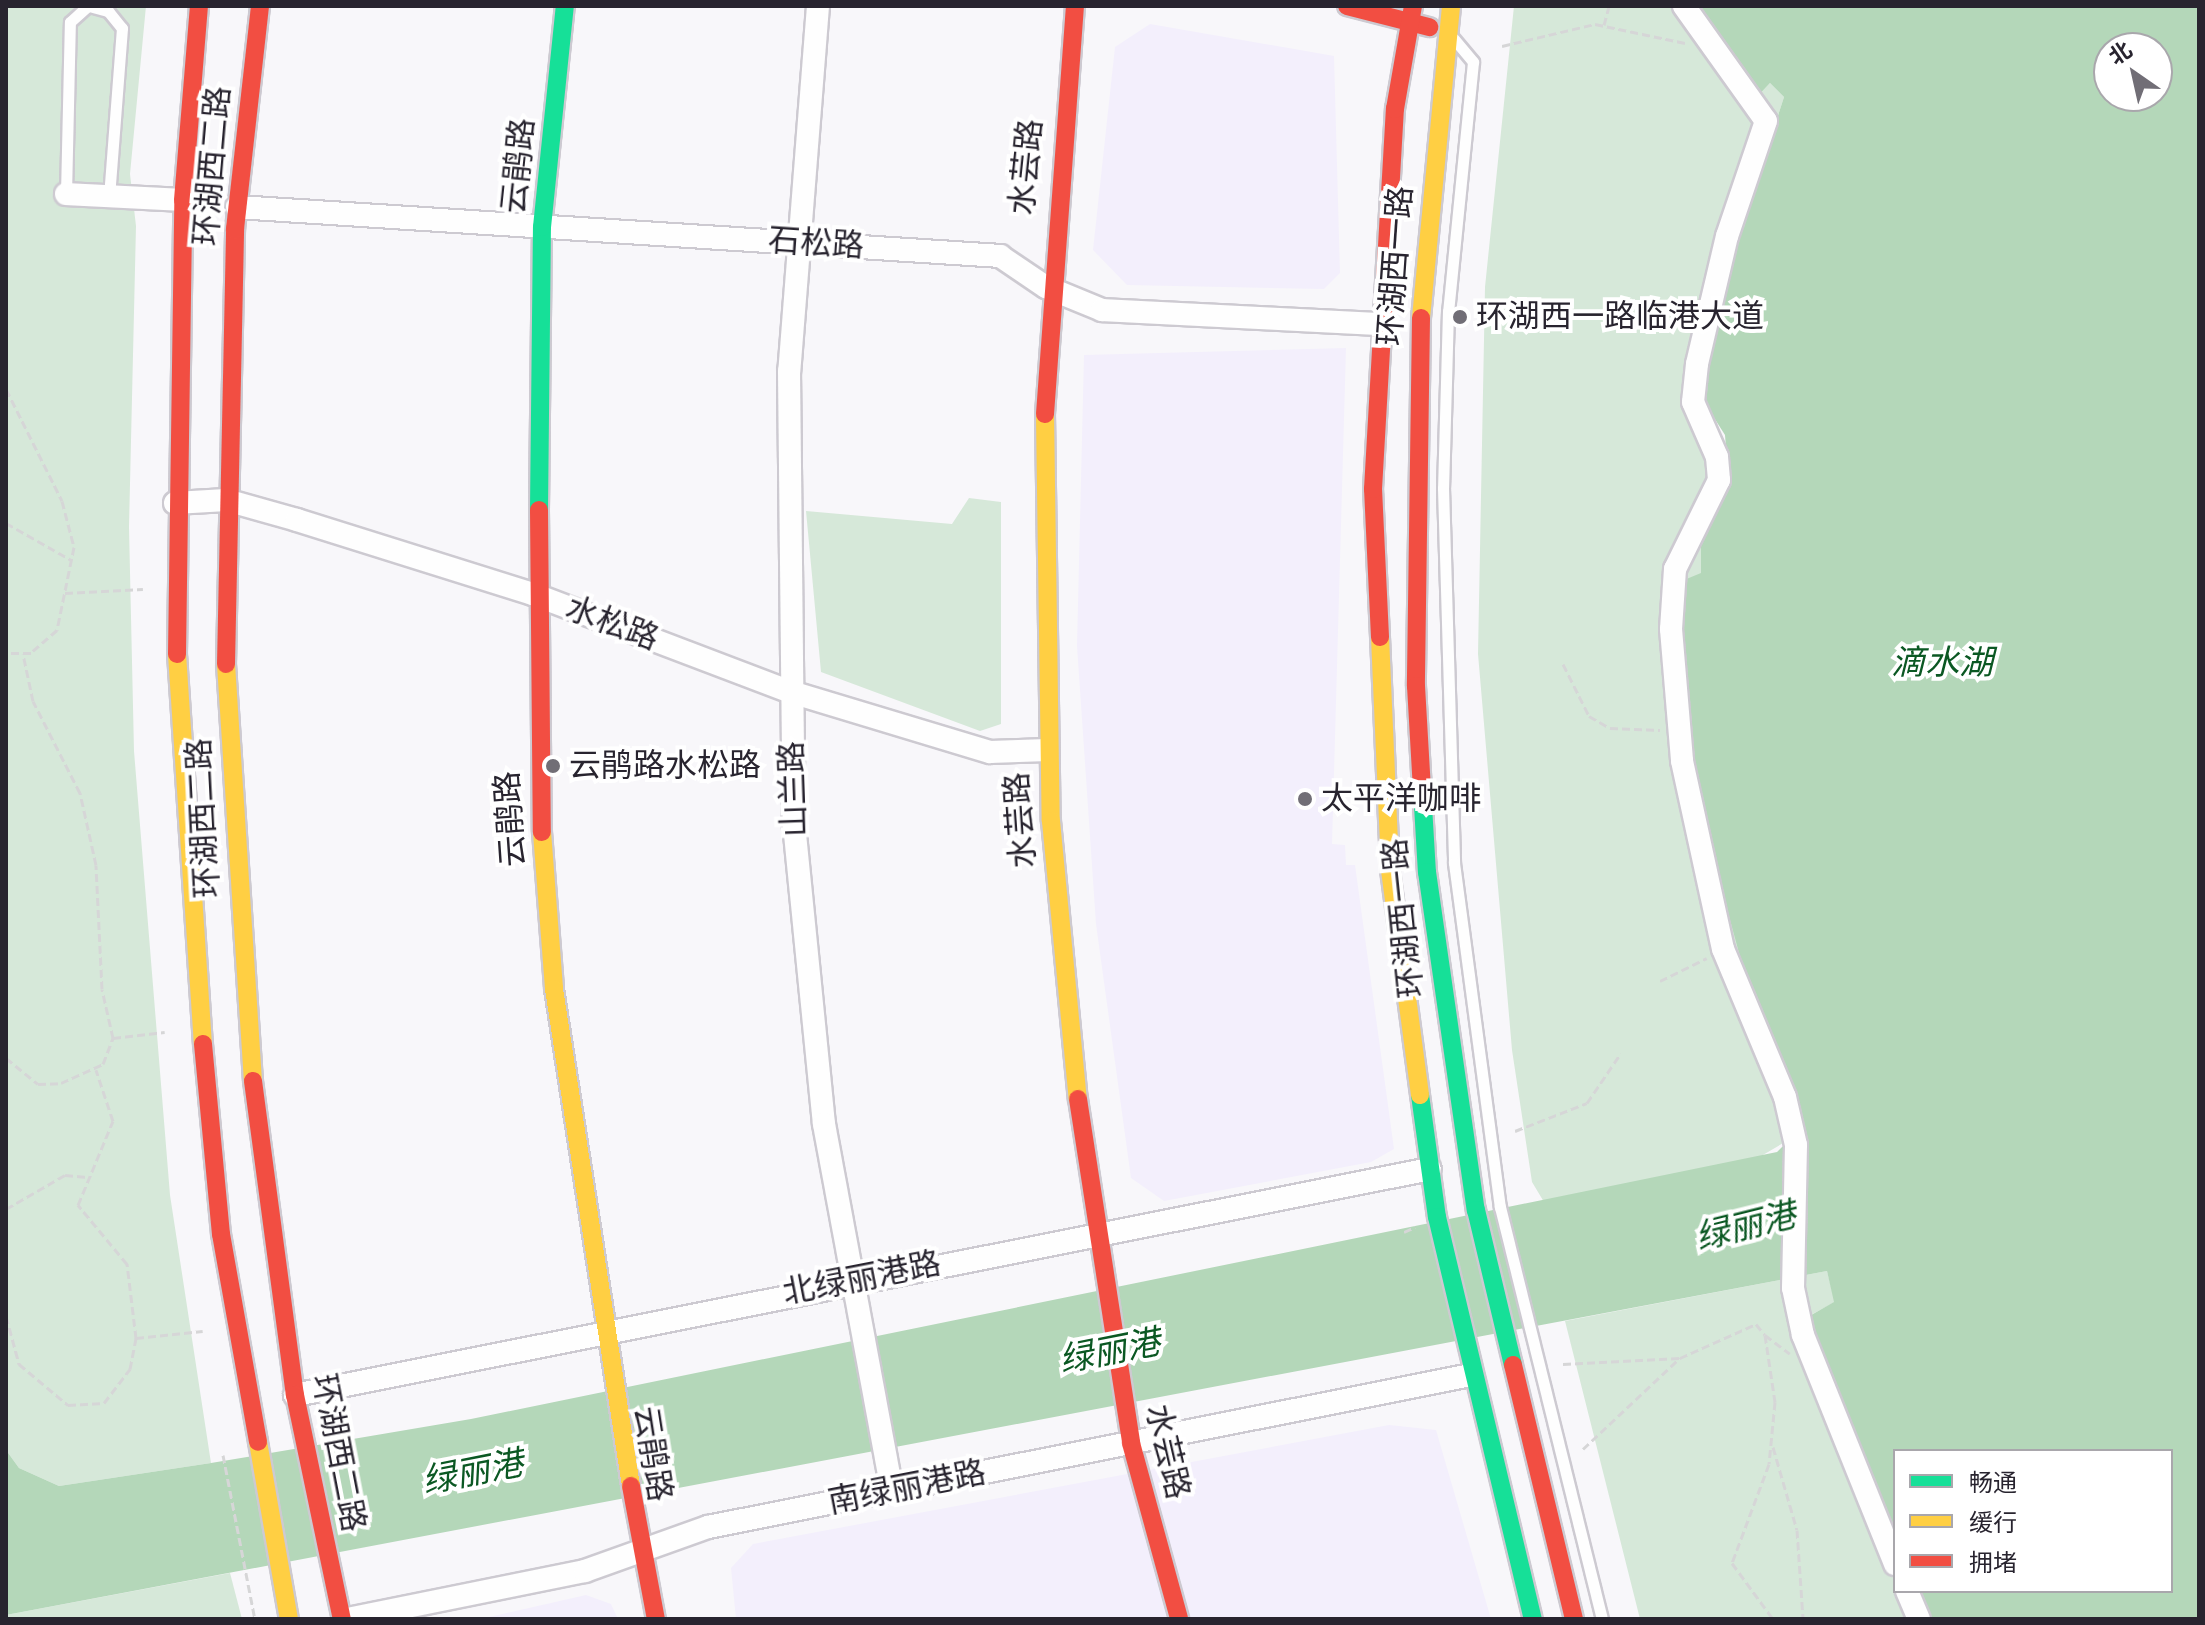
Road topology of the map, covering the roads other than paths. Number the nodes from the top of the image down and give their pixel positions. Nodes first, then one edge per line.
1 (88, 6) edge
2 (199, 6) edge
3 (260, 6) edge
4 (565, 6) edge
5 (818, 6) edge
6 (1075, 6) edge
7 (1347, 6) edge
8 (1451, 6) edge
9 (1684, 6) edge
10 (1411, 15) edge
11 (1446, 30) junction
12 (66, 194) joint
13 (109, 199) junction
14 (183, 200) junction
15 (237, 207) junction
16 (542, 227) junction
17 (796, 243) junction
18 (1046, 287) junction
19 (1382, 324) junction
20 (226, 500) junction
21 (175, 503) junction
22 (533, 594) junction
23 (791, 692) junction
24 (1047, 750) junction
25 (1430, 1169) junction
26 (1099, 1234) junction
27 (848, 1282) junction
28 (601, 1330) junction
29 (1471, 1375) junction
30 (295, 1395) junction
31 (1131, 1443) junction
32 (892, 1491) junction
33 (638, 1554) junction
34 (1893, 1559) edge
35 (1908, 1593) edge
36 (289, 1619) edge
37 (345, 1619) edge
38 (656, 1619) edge
39 (1179, 1619) edge
40 (1533, 1619) edge
41 (1574, 1619) edge
42 (1602, 1619) edge
43 (1919, 1619) edge

1 - 12 lane
1 - 13 lane
2 - 14 main road, 环湖西二路
3 - 15 main road, 环湖西二路
4 - 16 main road, 云鹃路
5 - 17 street, 山兰路
6 - 18 main road, 水芸路
7 - 10 main road
8 - 11 main road, 环湖西一路
9 - 34 street
10 - 11 main road
10 - 19 main road, 环湖西一路
11 - 41 main road, 环湖西一路
11 - 42 lane
12 - 13 street
13 - 14 street
14 - 21 main road, 环湖西二路
15 - 16 street, 石松路
15 - 20 main road, 环湖西二路
16 - 17 street, 石松路
16 - 22 main road, 云鹃路
17 - 18 street, 石松路
17 - 23 street, 山兰路
18 - 19 street, 石松路
18 - 24 main road, 水芸路
19 - 25 main road, 环湖西一路
20 - 21 street, 水松路
20 - 22 street, 水松路
20 - 30 main road, 环湖西二路
21 - 36 main road, 环湖西二路
22 - 23 street, 水松路
22 - 28 main road, 云鹃路
23 - 24 street, 水松路
23 - 27 street, 山兰路
24 - 26 main road, 水芸路
25 - 26 street, 北绿丽港路
25 - 29 main road, 环湖西一路
26 - 27 street, 北绿丽港路
26 - 31 main road, 水芸路
27 - 28 street, 北绿丽港路
27 - 32 street, 山兰路
28 - 30 street, 北绿丽港路
28 - 33 main road, 云鹃路
29 - 31 street, 南绿丽港路
29 - 40 main road, 环湖西一路
30 - 37 main road, 环湖西二路
31 - 32 street, 南绿丽港路
31 - 39 main road, 水芸路
32 - 33 street, 南绿丽港路
33 - 37 street, 南绿丽港路
33 - 38 main road, 云鹃路
35 - 43 street

